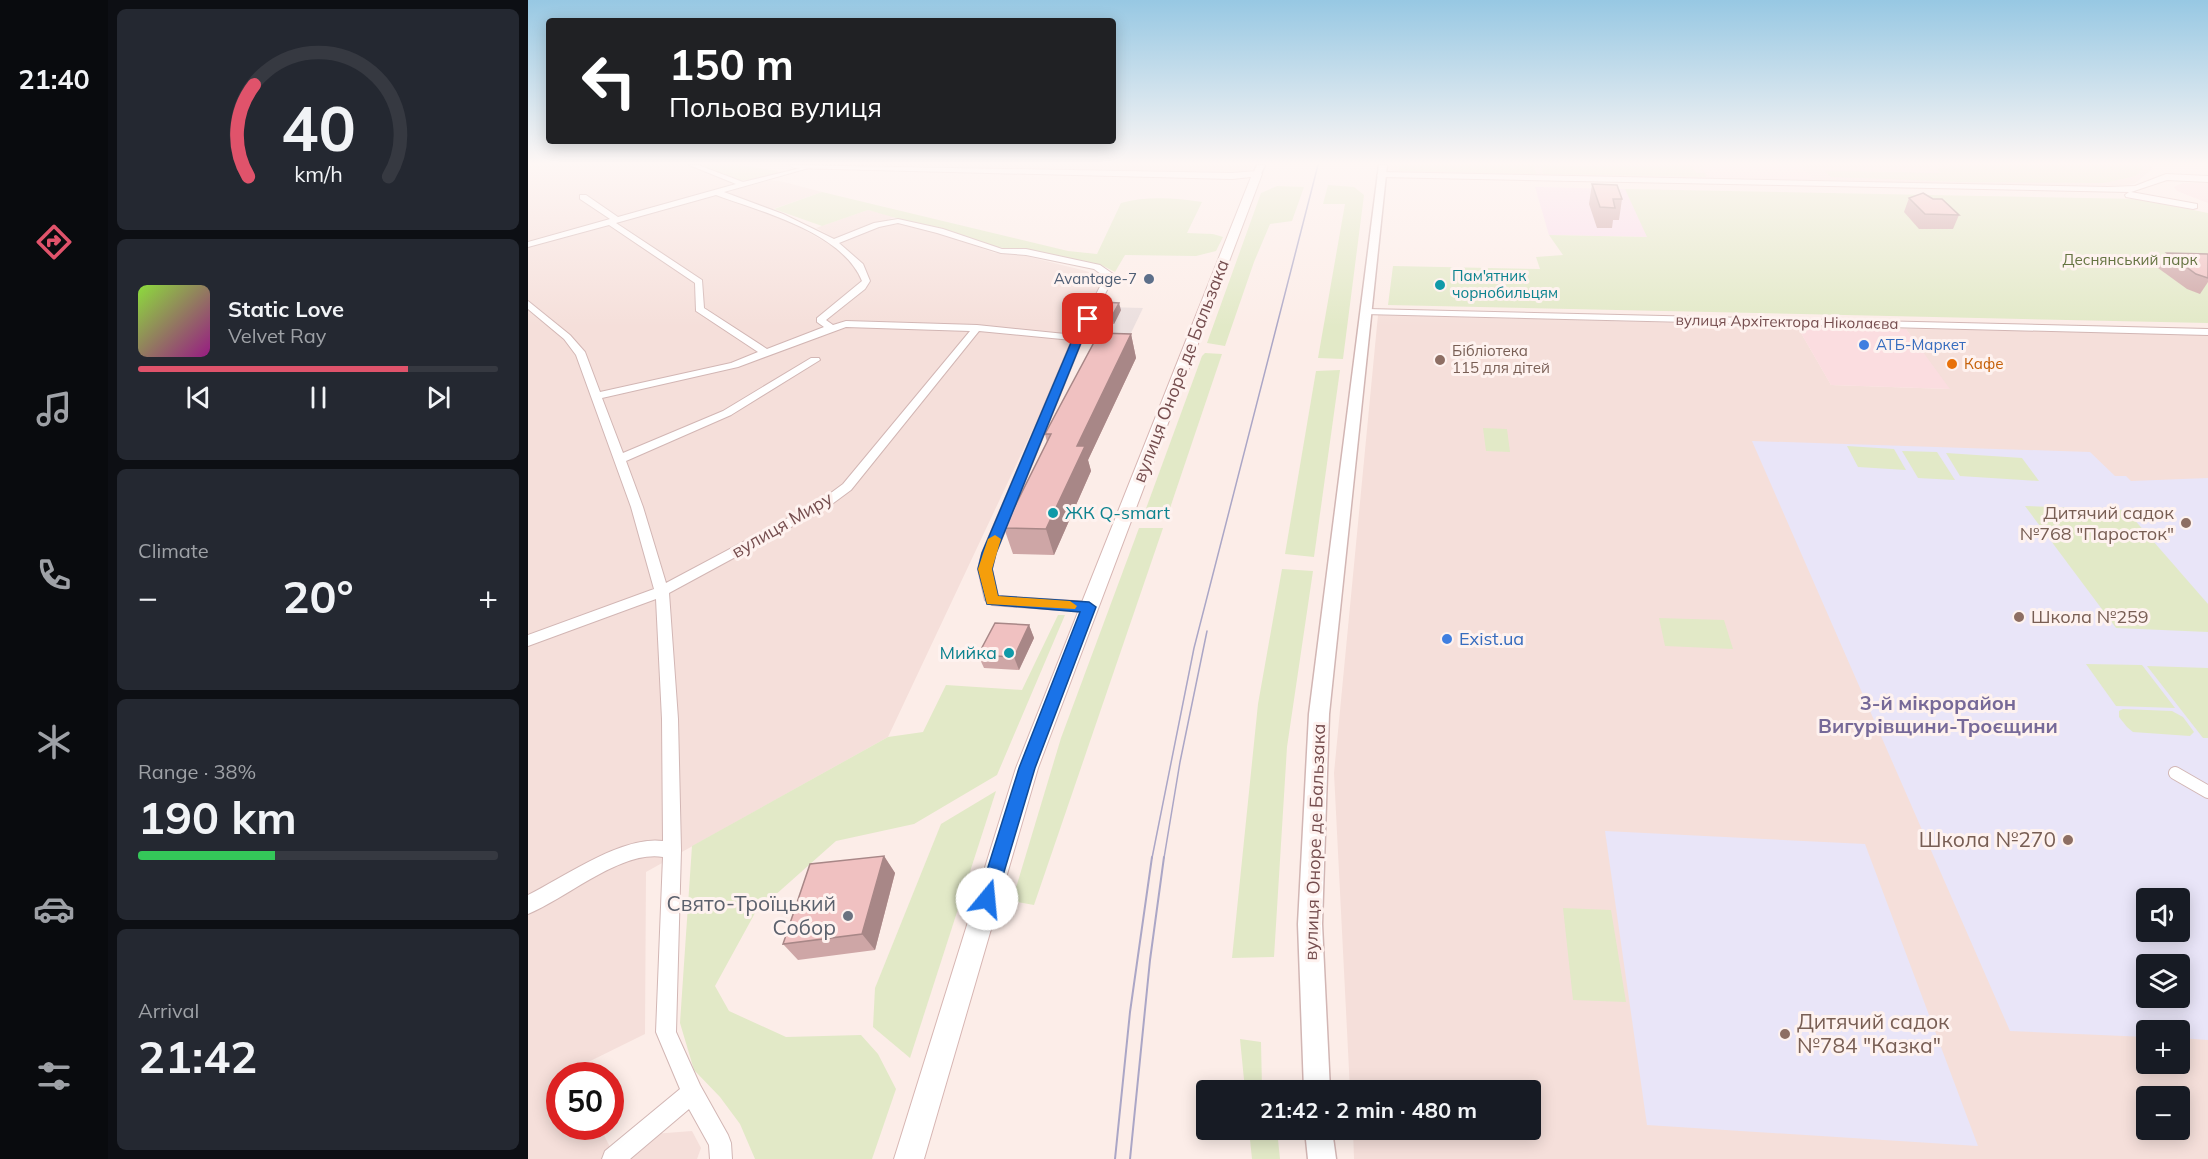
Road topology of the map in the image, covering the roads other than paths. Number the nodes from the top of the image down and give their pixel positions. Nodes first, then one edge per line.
1 (620, 219) edge
2 (786, 219) edge
3 (1240, 219) edge
4 (1377, 219) edge
5 (613, 221) junction
6 (834, 242) junction
7 (528, 244) edge
8 (528, 304) edge
9 (1367, 312) junction
10 (831, 328) junction
11 (977, 328) junction
12 (2208, 332) edge
13 (1078, 338) junction
14 (766, 353) junction
15 (815, 360) dead end
16 (598, 396) junction
17 (620, 459) junction
18 (662, 591) junction
19 (1089, 607) junction
20 (528, 641) edge
21 (2175, 773) dead end
22 (2208, 792) edge
23 (672, 850) junction
24 (528, 905) edge
25 (1317, 1080) edge
26 (692, 1093) junction
27 (1320, 1140) edge
28 (613, 1159) edge
29 (721, 1159) edge
30 (909, 1159) edge
31 (1322, 1159) edge

1 - 5 street
2 - 6 street
3 - 19 main road, вулиця Оноре де Бальзака
4 - 9 street, вулиця Оноре де Бальзака
5 - 7 street
5 - 14 street
6 - 10 street
6 - 13 street
8 - 16 street
9 - 12 street, вулиця Архітектора Ніколаєва
9 - 25 street, вулиця Оноре де Бальзака
10 - 11 street
10 - 14 street
11 - 13 street
11 - 18 street, вулиця Миру
13 - 19 street
14 - 16 street
15 - 17 street
16 - 17 street
17 - 18 street
18 - 20 street, вулиця Миру
18 - 23 street
19 - 30 main road, вулиця Оноре де Бальзака
21 - 22 street
23 - 24 street
23 - 26 street
26 - 28 street
26 - 29 street
27 - 31 street

